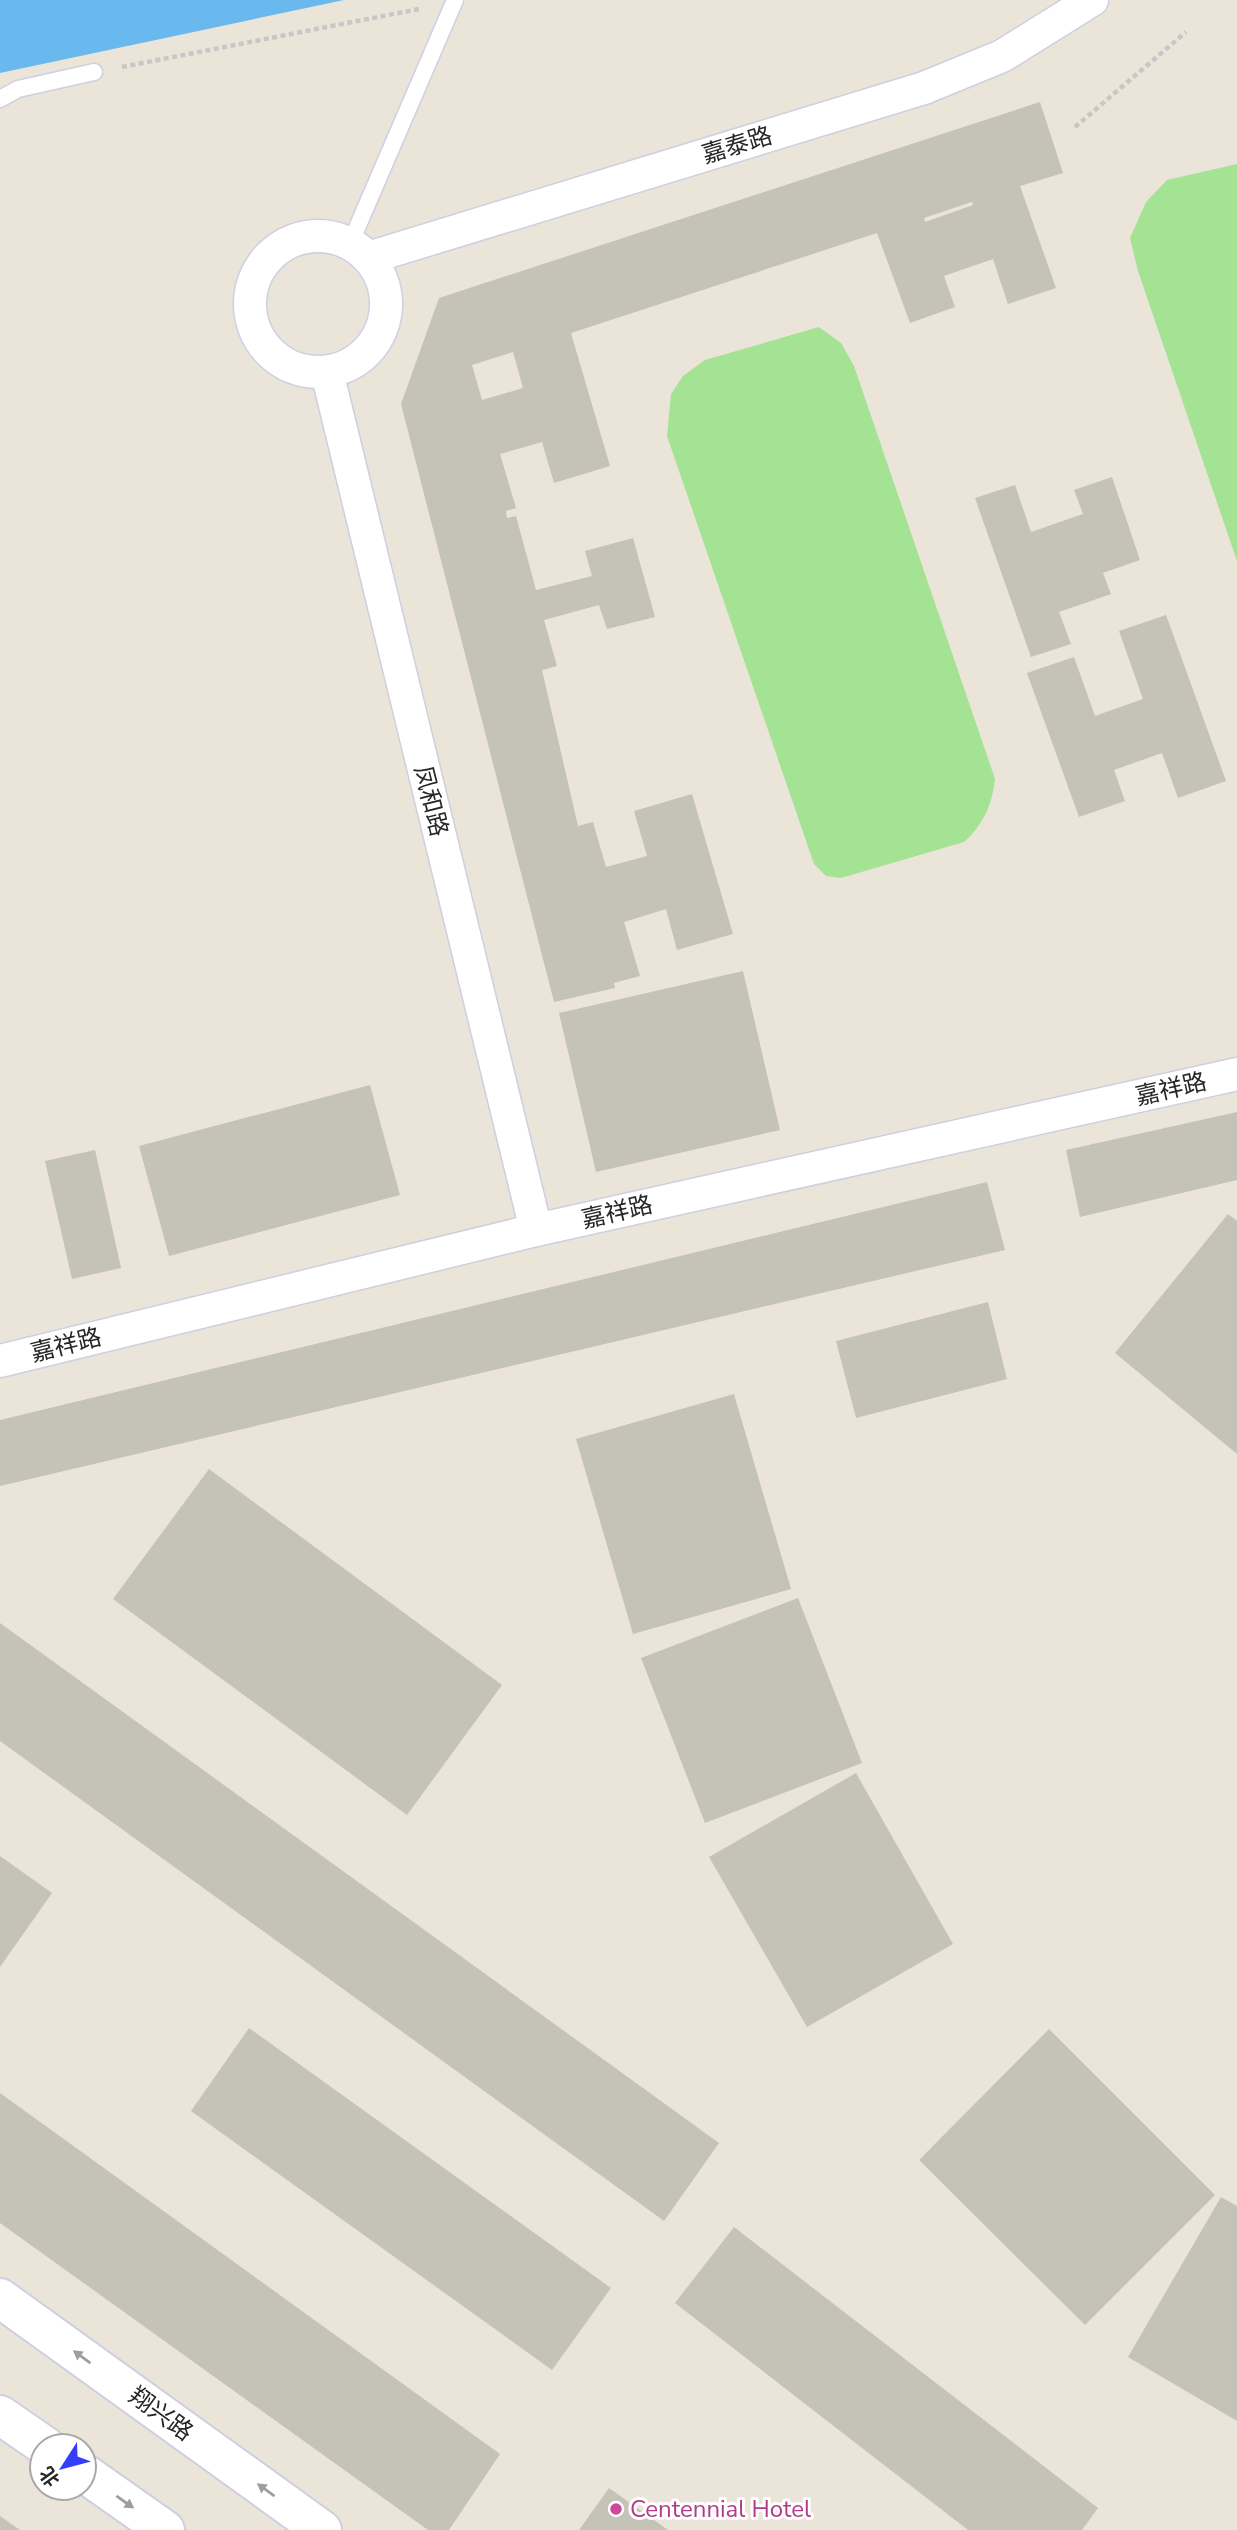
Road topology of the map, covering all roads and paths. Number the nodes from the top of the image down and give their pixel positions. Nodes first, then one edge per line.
1 (1092, 0) edge
2 (455, 1) edge
3 (1186, 32) dead end
4 (94, 72) joint
5 (0, 99) edge
6 (1075, 127) dead end
7 (359, 251) junction
8 (327, 372) junction
9 (1237, 1074) edge
10 (536, 1230) junction
11 (0, 1361) edge
12 (0, 2298) edge
13 (0, 2415) edge
14 (28, 2434) edge
15 (98, 2483) edge
16 (165, 2530) edge
17 (322, 2530) edge

1 - 7 street, 嘉泰路
2 - 4 path
2 - 7 lane
3 - 6 path
4 - 5 lane
7 - 8 street
7 - 8 street
8 - 10 street, 凤和路
9 - 10 street, 嘉祥路
10 - 11 street, 嘉祥路
17 -> 12 main road, 翔兴路
13 - 14 main road
15 -> 16 main road

